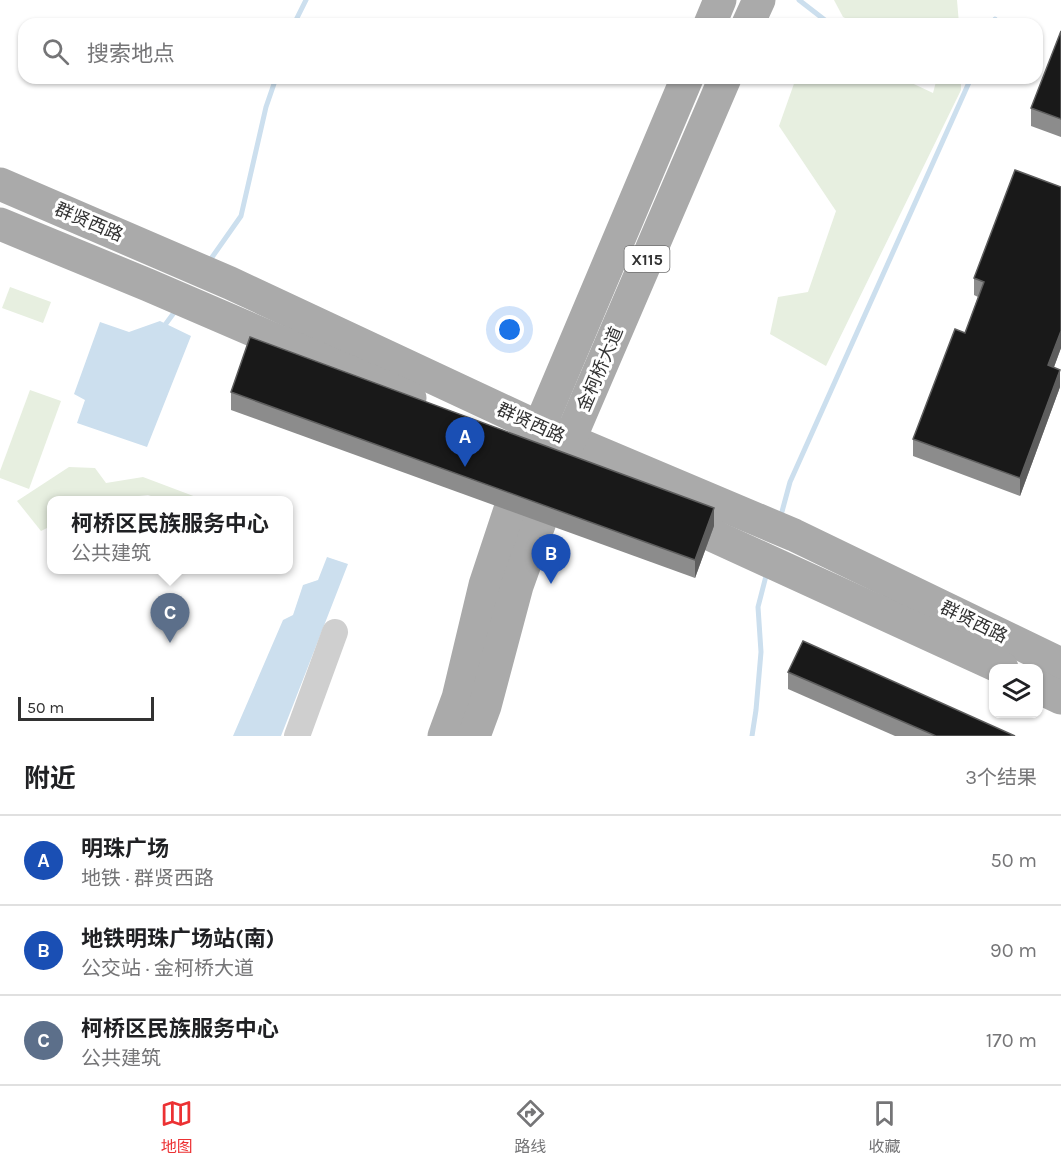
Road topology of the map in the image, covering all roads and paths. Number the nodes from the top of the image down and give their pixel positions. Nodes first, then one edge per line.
1 (720, 0) edge
2 (712, 18) edge
3 (684, 84) edge
4 (722, 84) edge
5 (0, 184) edge
6 (0, 224) edge
7 (534, 439) junction
8 (565, 453) junction
9 (615, 491) edge
10 (647, 506) edge
11 (335, 632) dead end
12 (991, 664) edge
13 (1061, 664) edge
14 (1043, 689) edge
15 (1061, 698) edge
16 (297, 736) edge
17 (444, 736) edge
18 (474, 736) edge

1 - 2 main road
3 - 7 main road, 金柯桥大道 / X115
4 - 8 main road, 金柯桥大道 / X115
5 - 7 main road, 群贤西路
6 - 7 main road, 群贤西路
7 - 8 main road, 群贤西路
7 - 17 main road, 金柯桥大道 / X115
8 - 9 main road, 群贤西路
8 - 13 main road, 群贤西路
8 - 18 main road, 金柯桥大道 / X115
10 - 12 main road, 群贤西路
11 - 16 lane
14 - 15 main road

